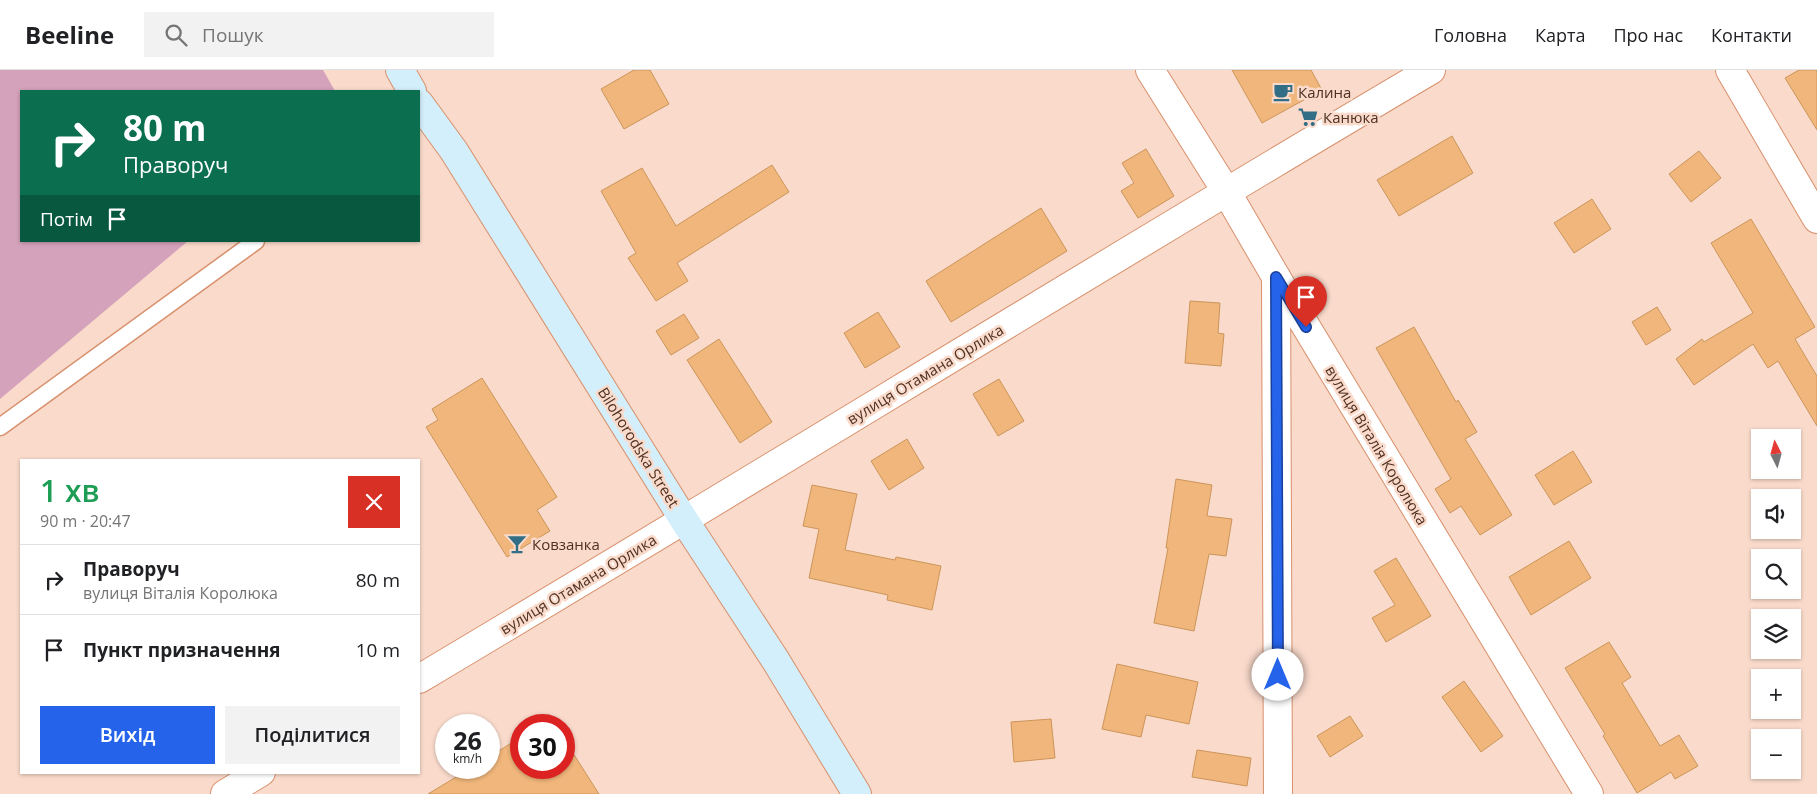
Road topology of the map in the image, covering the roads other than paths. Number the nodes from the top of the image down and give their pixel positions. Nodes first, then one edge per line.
1 (400, 70) edge
2 (1150, 70) edge
3 (1431, 70) edge
4 (1730, 70) edge
5 (410, 90) edge
6 (420, 108) edge
7 (1226, 191) junction
8 (1817, 219) edge
9 (255, 242) edge
10 (1276, 277) junction
11 (0, 427) edge
12 (684, 520) junction
13 (420, 678) edge
14 (258, 774) edge
15 (225, 794) edge
16 (857, 794) edge
17 (1278, 794) edge
18 (1589, 794) edge

1 - 5 street, Bilohorodska Street
2 - 7 street, вулиця Віталія Королюка
3 - 7 street, вулиця Отамана Орлика
4 - 8 street
6 - 12 street, Bilohorodska Street
7 - 10 street, вулиця Віталія Королюка
7 - 12 street, вулиця Отамана Орлика
9 - 11 lane
10 - 17 street
10 - 18 street, вулиця Віталія Королюка
12 - 13 street, вулиця Отамана Орлика
12 - 16 street, Bilohorodska Street
14 - 15 street

